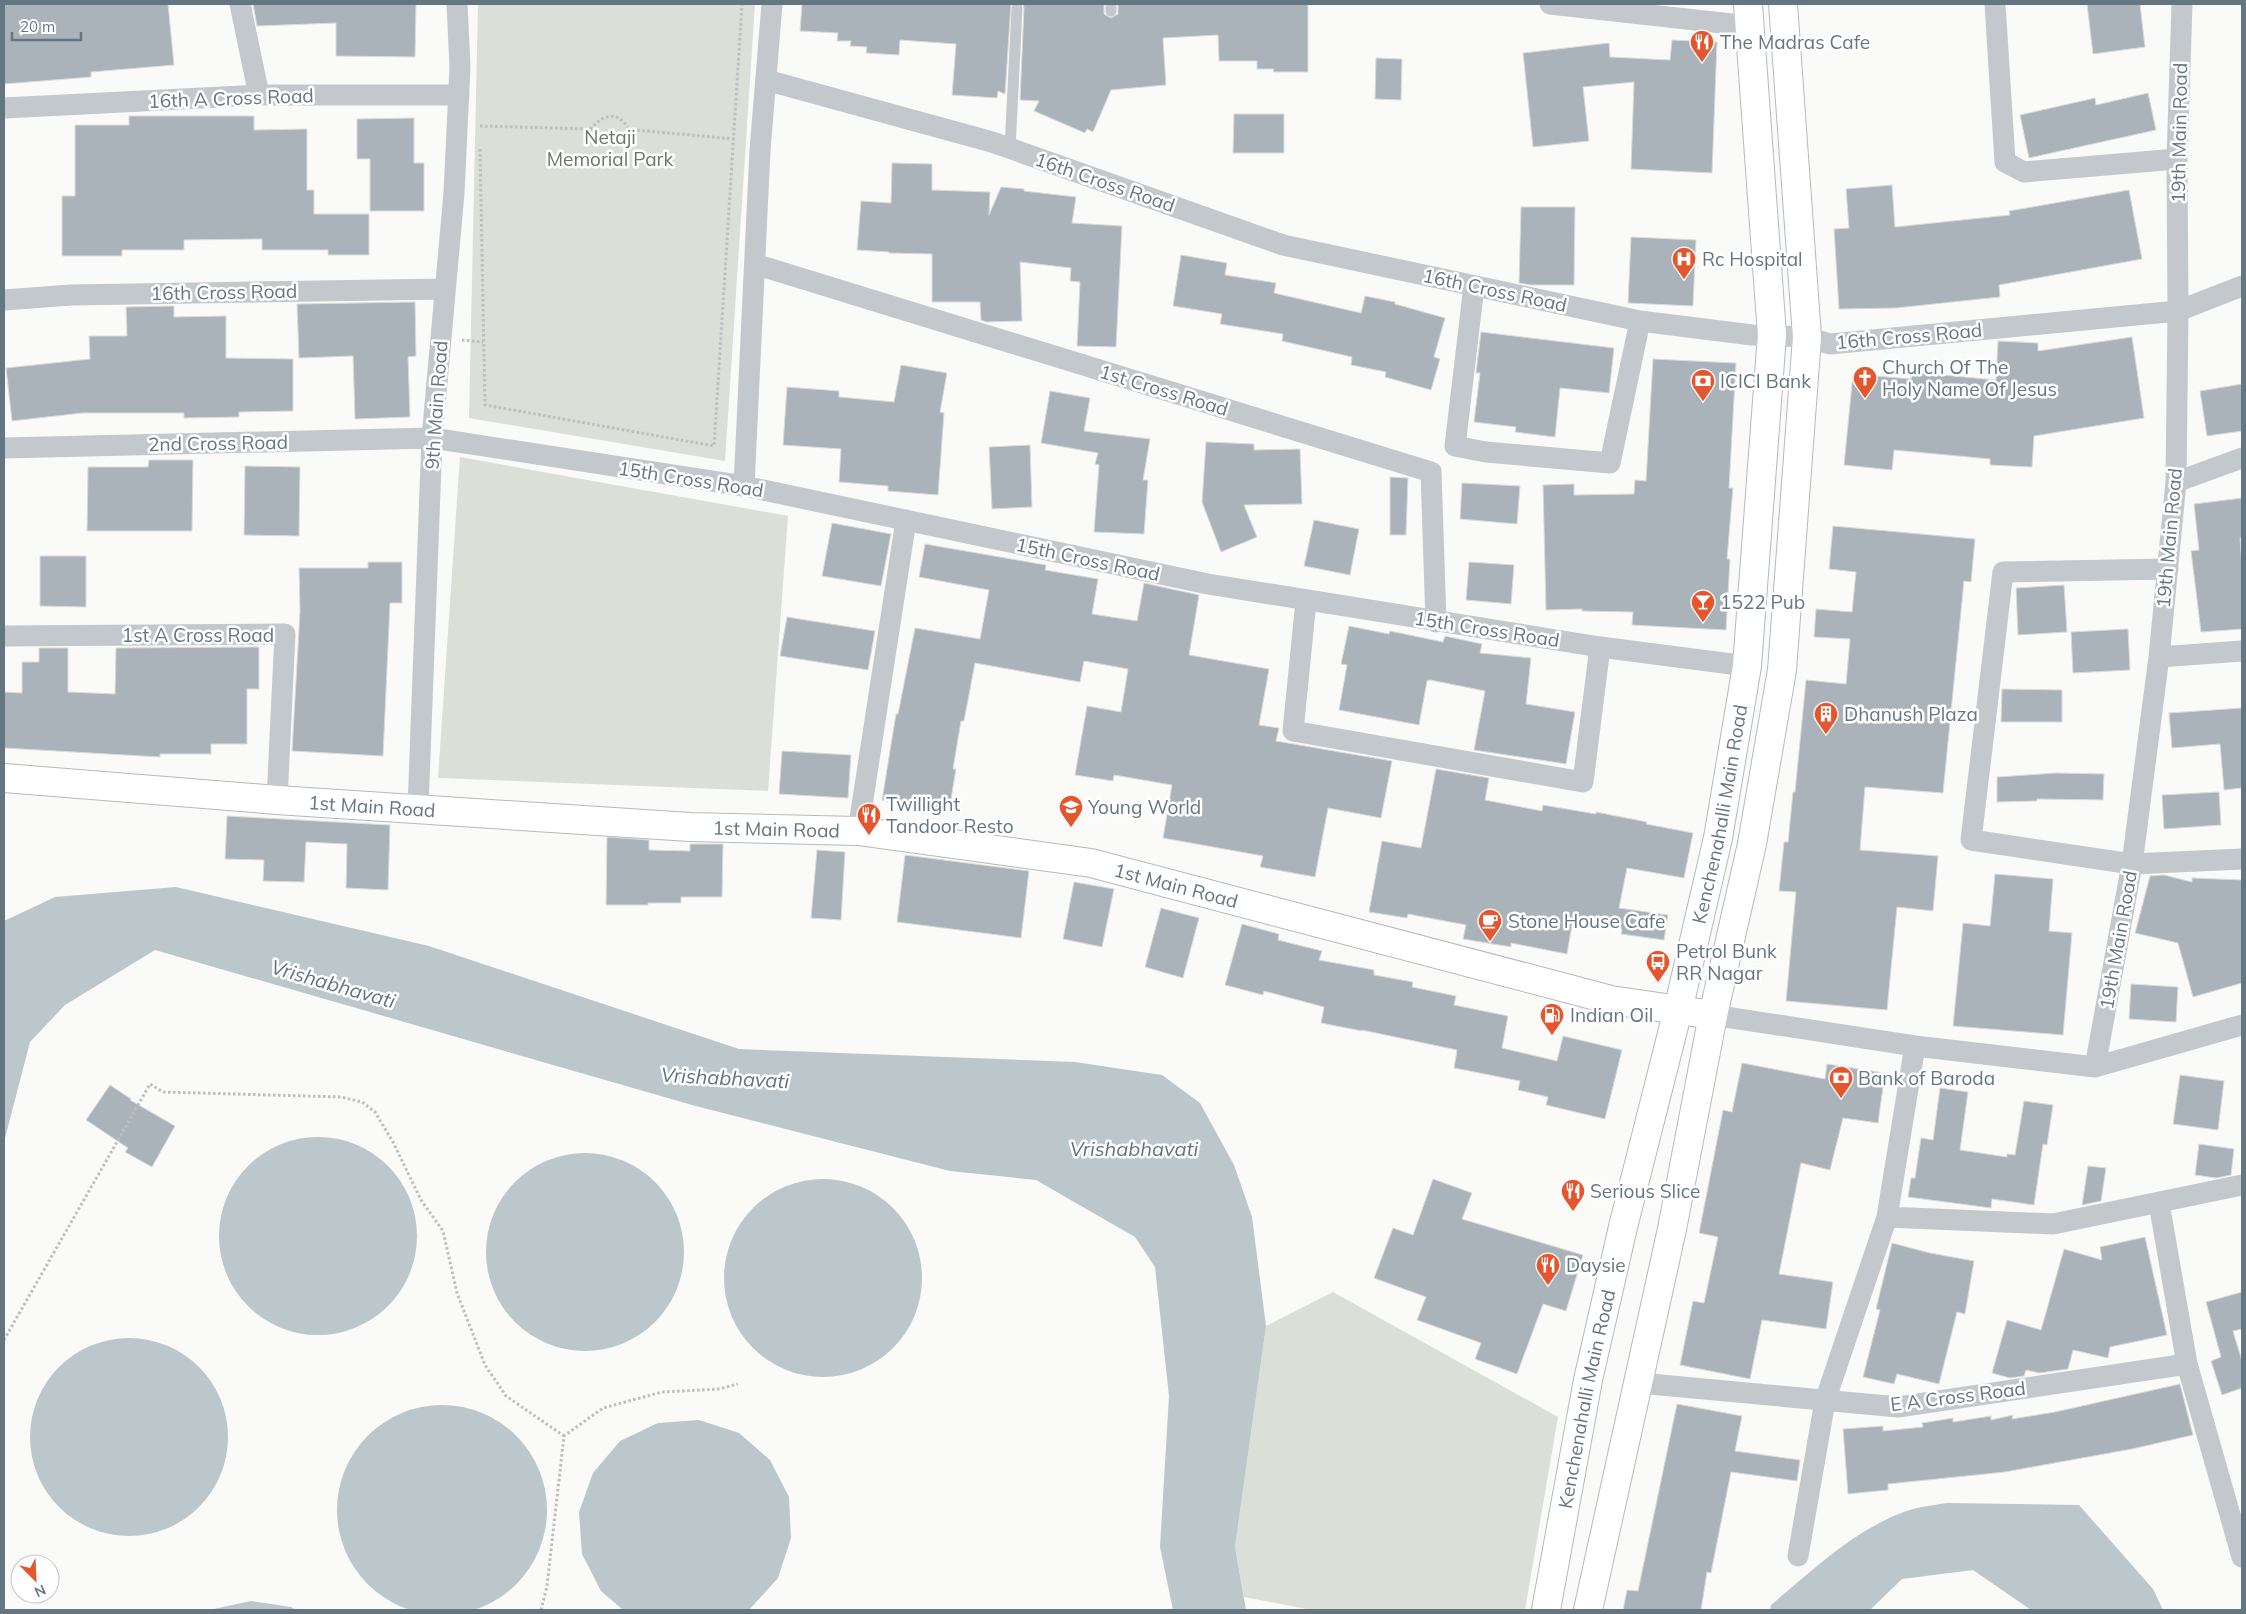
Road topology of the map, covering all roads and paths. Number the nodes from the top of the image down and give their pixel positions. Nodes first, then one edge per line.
1 (240, 4) edge
2 (457, 4) edge
3 (742, 4) edge
4 (772, 4) edge
5 (1550, 4) edge
6 (1783, 4) edge
7 (1995, 4) edge
8 (2182, 4) edge
9 (1017, 8) dead end
10 (1749, 15) edge
11 (766, 80) junction
12 (259, 95) junction
13 (459, 95) junction
14 (4, 108) edge
15 (480, 116) dead end
16 (480, 126) junction
17 (590, 129) junction
18 (629, 130) junction
19 (480, 136) dead end
20 (734, 140) junction
21 (480, 145) dead end
22 (1010, 148) junction
23 (2177, 159) junction
24 (755, 264) junction
25 (1474, 286) junction
26 (2242, 286) edge
27 (445, 289) junction
28 (4, 300) edge
29 (2178, 312) junction
30 (1640, 322) junction
31 (1772, 335) junction
32 (1808, 337) junction
33 (432, 438) junction
34 (4, 448) edge
35 (2242, 458) edge
36 (2176, 482) junction
37 (744, 486) junction
38 (906, 520) junction
39 (2168, 569) junction
40 (1306, 600) junction
41 (1436, 622) junction
42 (4, 636) edge
43 (1600, 647) junction
44 (2242, 651) edge
45 (2159, 657) junction
46 (1747, 666) junction
47 (4, 778) edge
48 (277, 800) junction
49 (418, 808) junction
50 (858, 830) junction
51 (2242, 859) edge
52 (2132, 864) junction
53 (1678, 1010) junction
54 (1713, 1016) junction
55 (2242, 1025) edge
56 (1915, 1046) junction
57 (2095, 1067) junction
58 (2242, 1185) edge
59 (2159, 1203) junction
60 (1886, 1217) junction
61 (4, 1340) edge
62 (2187, 1364) junction
63 (1639, 1383) junction
64 (738, 1384) dead end
65 (1826, 1401) junction
66 (564, 1436) junction
67 (1798, 1556) dead end
68 (2242, 1558) edge
69 (541, 1610) edge
70 (1546, 1610) edge
71 (1588, 1610) edge

1 - 12 street
2 - 13 street, 9th Main Road
3 - 20 path
4 - 11 street
5 - 10 street
6 - 32 main road, Kenchenahalli Main Road
7 - 23 street
8 - 23 street, 19th Main Road
9 - 22 lane
10 - 31 main road, Kenchenahalli Main Road
11 - 22 street, 16th Cross Road
11 - 24 street
12 - 13 street, 16th A Cross Road
12 - 14 street, 16th A Cross Road
13 - 27 street, 9th Main Road
15 - 16 path
16 - 17 path
16 - 19 path
17 - 18 path
17 - 18 path
18 - 20 path
20 - 21 path
22 - 25 street, 16th Cross Road
23 - 29 street, 19th Main Road
24 - 37 street
24 - 41 street, 1st Cross Road
25 - 30 street, 16th Cross Road
25 - 30 street
26 - 29 street, 16th Cross Road
27 - 28 street, 16th Cross Road
27 - 33 street, 9th Main Road
29 - 32 street, 16th Cross Road
29 - 36 street, 19th Main Road
30 - 31 street, 16th Cross Road
31 - 32 street, 16th Cross Road
31 - 46 main road, Kenchenahalli Main Road
32 - 54 main road, Kenchenahalli Main Road
33 - 34 street, 2nd Cross Road
33 - 37 street, 15th Cross Road
33 - 49 street, 9th Main Road
35 - 36 street
36 - 39 street, 19th Main Road
37 - 38 street, 15th Cross Road
38 - 40 street, 15th Cross Road
38 - 50 street
39 - 45 street, 19th Main Road
39 - 52 street
40 - 41 street, 15th Cross Road
40 - 43 street
41 - 43 street, 15th Cross Road
42 - 48 street, 1st A Cross Road
43 - 46 street, 15th Cross Road
44 - 45 street
45 - 52 street, 19th Main Road
46 - 53 main road, Kenchenahalli Main Road
47 - 48 main road, 1st Main Road
48 - 49 main road, 1st Main Road
49 - 50 main road, 1st Main Road
50 - 53 main road, 1st Main Road
51 - 52 street
52 - 57 street, 19th Main Road
53 - 54 main road, 1st Main Road
53 - 70 main road, Kenchenahalli Main Road
54 - 56 street
54 - 63 main road, Kenchenahalli Main Road
55 - 57 street
56 - 57 street
56 - 60 street
58 - 59 street
59 - 60 street
59 - 62 street
60 - 65 street
61 - 66 path
62 - 65 street, E A Cross Road
62 - 68 street
63 - 65 street, E A Cross Road
63 - 71 main road, Kenchenahalli Main Road
64 - 66 path
65 - 67 street
66 - 69 path

